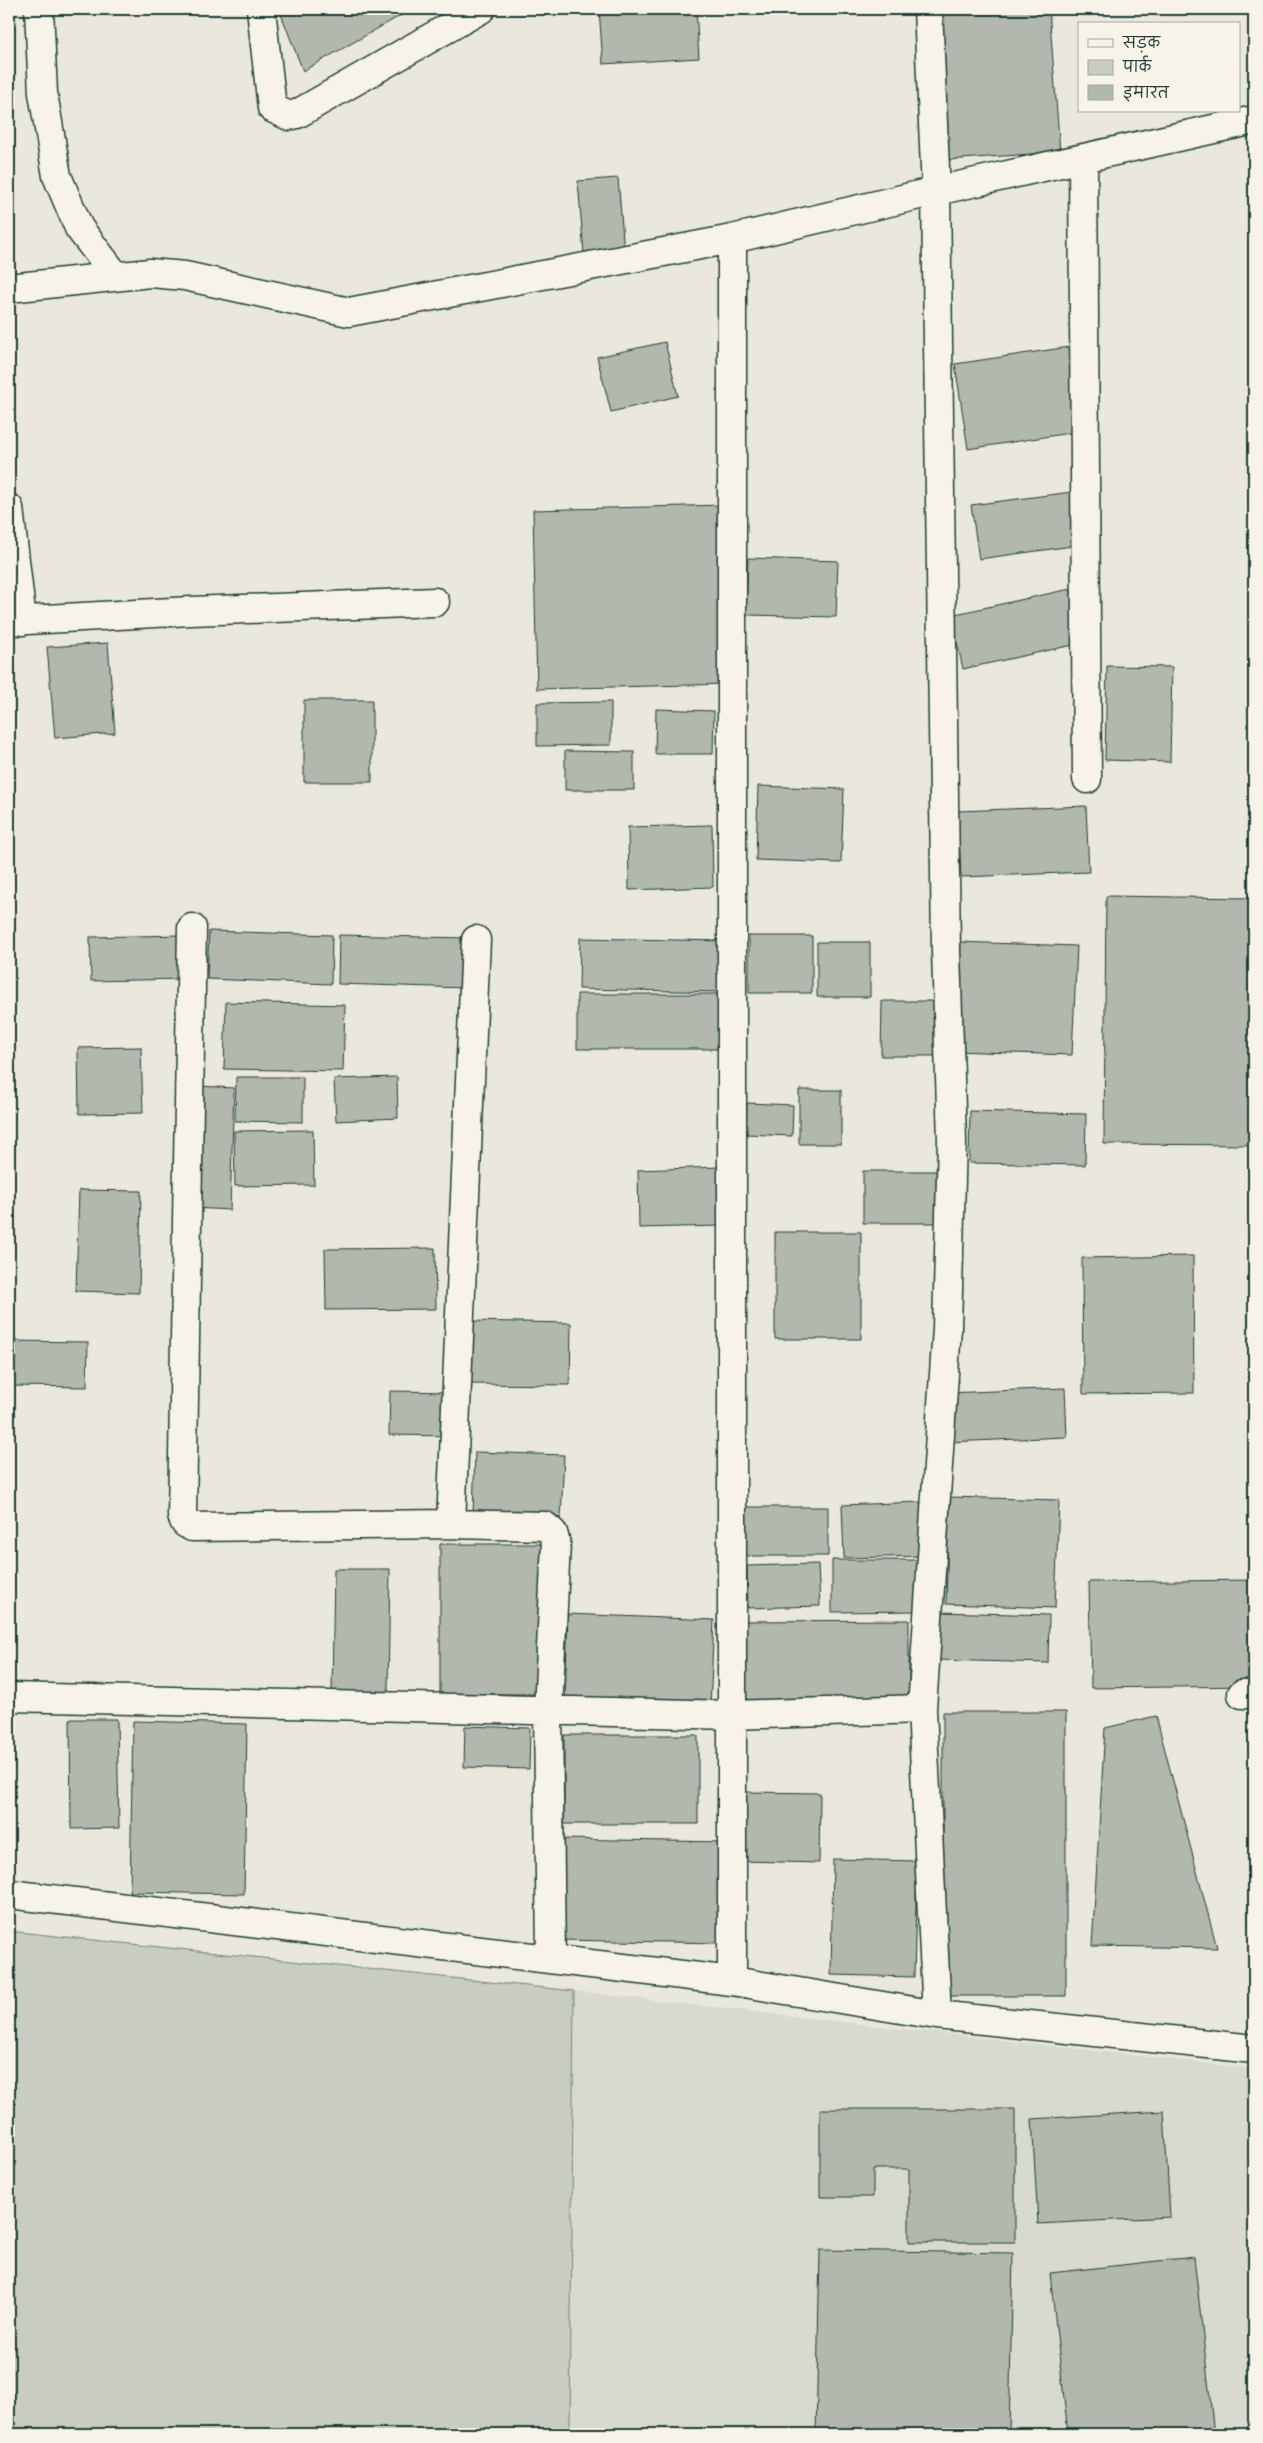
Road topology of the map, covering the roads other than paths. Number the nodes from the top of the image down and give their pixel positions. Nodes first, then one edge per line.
1 (40, 9) edge
2 (261, 9) edge
3 (481, 9) edge
4 (928, 9) edge
5 (1254, 120) edge
6 (1083, 159) junction
7 (936, 191) junction
8 (732, 239) junction
9 (115, 275) junction
10 (9, 288) edge
11 (9, 508) edge
12 (435, 602) dead end
13 (16, 621) edge
14 (1087, 779) dead end
15 (192, 928) dead end
16 (476, 940) dead end
17 (451, 1524) junction
18 (9, 1697) edge
19 (922, 1709) junction
20 (548, 1710) junction
21 (732, 1715) junction
22 (9, 1894) edge
23 (551, 1960) junction
24 (732, 1981) junction
25 (937, 2015) junction
26 (1254, 2049) edge

1 - 9 street
2 - 3 street
4 - 7 street
5 - 6 street
6 - 7 street
6 - 14 street
7 - 8 street
7 - 19 street
8 - 9 street
8 - 21 street
9 - 10 street
11 - 13 street
12 - 13 street
15 - 17 street
16 - 17 street
17 - 20 street
18 - 20 street
19 - 21 street
19 - 25 street
20 - 21 street
20 - 23 street
21 - 24 street
22 - 23 street
23 - 24 street
24 - 25 street
25 - 26 street

